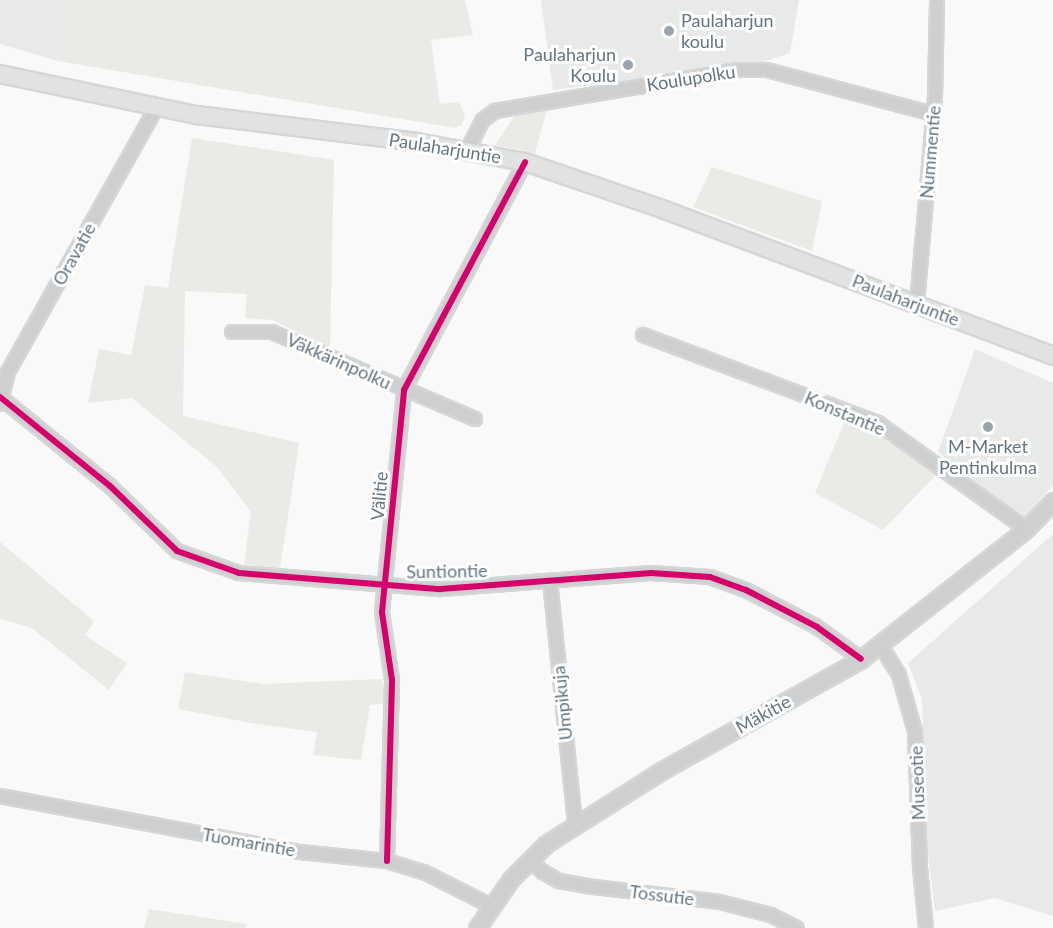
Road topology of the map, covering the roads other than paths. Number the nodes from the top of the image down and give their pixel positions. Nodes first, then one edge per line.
1 (937, 0) edge
2 (0, 74) edge
3 (157, 107) junction
4 (933, 114) junction
5 (467, 152) junction
6 (525, 162) junction
7 (918, 303) junction
8 (232, 332) dead end
9 (643, 335) dead end
10 (1008, 341) junction
11 (1053, 356) edge
12 (1053, 365) edge
13 (404, 390) junction
14 (1, 400) edge
15 (475, 419) dead end
16 (1053, 501) edge
17 (1026, 530) junction
18 (550, 581) junction
19 (386, 586) junction
20 (881, 646) junction
21 (861, 659) junction
22 (0, 796) edge
23 (575, 825) junction
24 (530, 860) junction
25 (387, 861) junction
26 (491, 906) junction
27 (477, 928) edge
28 (796, 928) edge
29 (926, 928) edge

1 - 4 street, Nummentie
2 - 3 main road, Paulaharjuntie
3 - 5 main road, Paulaharjuntie
3 - 14 street, Oravatie
4 - 5 street, Koulupolku
4 - 7 street, Nummentie
5 - 6 main road, Paulaharjuntie
6 - 7 main road, Paulaharjuntie
6 - 13 street, Välitie
7 - 10 main road, Paulaharjuntie
8 - 13 street, Väkkärinpolku
9 - 17 street, Konstantie
10 - 11 main road, Paulaharjuntie
10 - 12 main road, Paulaharjuntie
13 - 15 street, Väkkärinpolku
13 - 19 street, Välitie
14 - 19 street, Suntiontie
16 - 17 street, Mäkitie
17 - 20 street, Mäkitie
18 - 19 street, Suntiontie
18 - 21 street, Suntiontie
18 - 23 street, Umpikuja
19 - 25 street, Välitie
20 - 21 street, Mäkitie
20 - 29 street, Museotie
21 - 23 street, Mäkitie
22 - 25 street, Tuomarintie
23 - 24 street, Mäkitie
24 - 26 street, Mäkitie
24 - 28 street, Tossutie
25 - 26 street, Tuomarintie
26 - 27 street, Mäkitie

